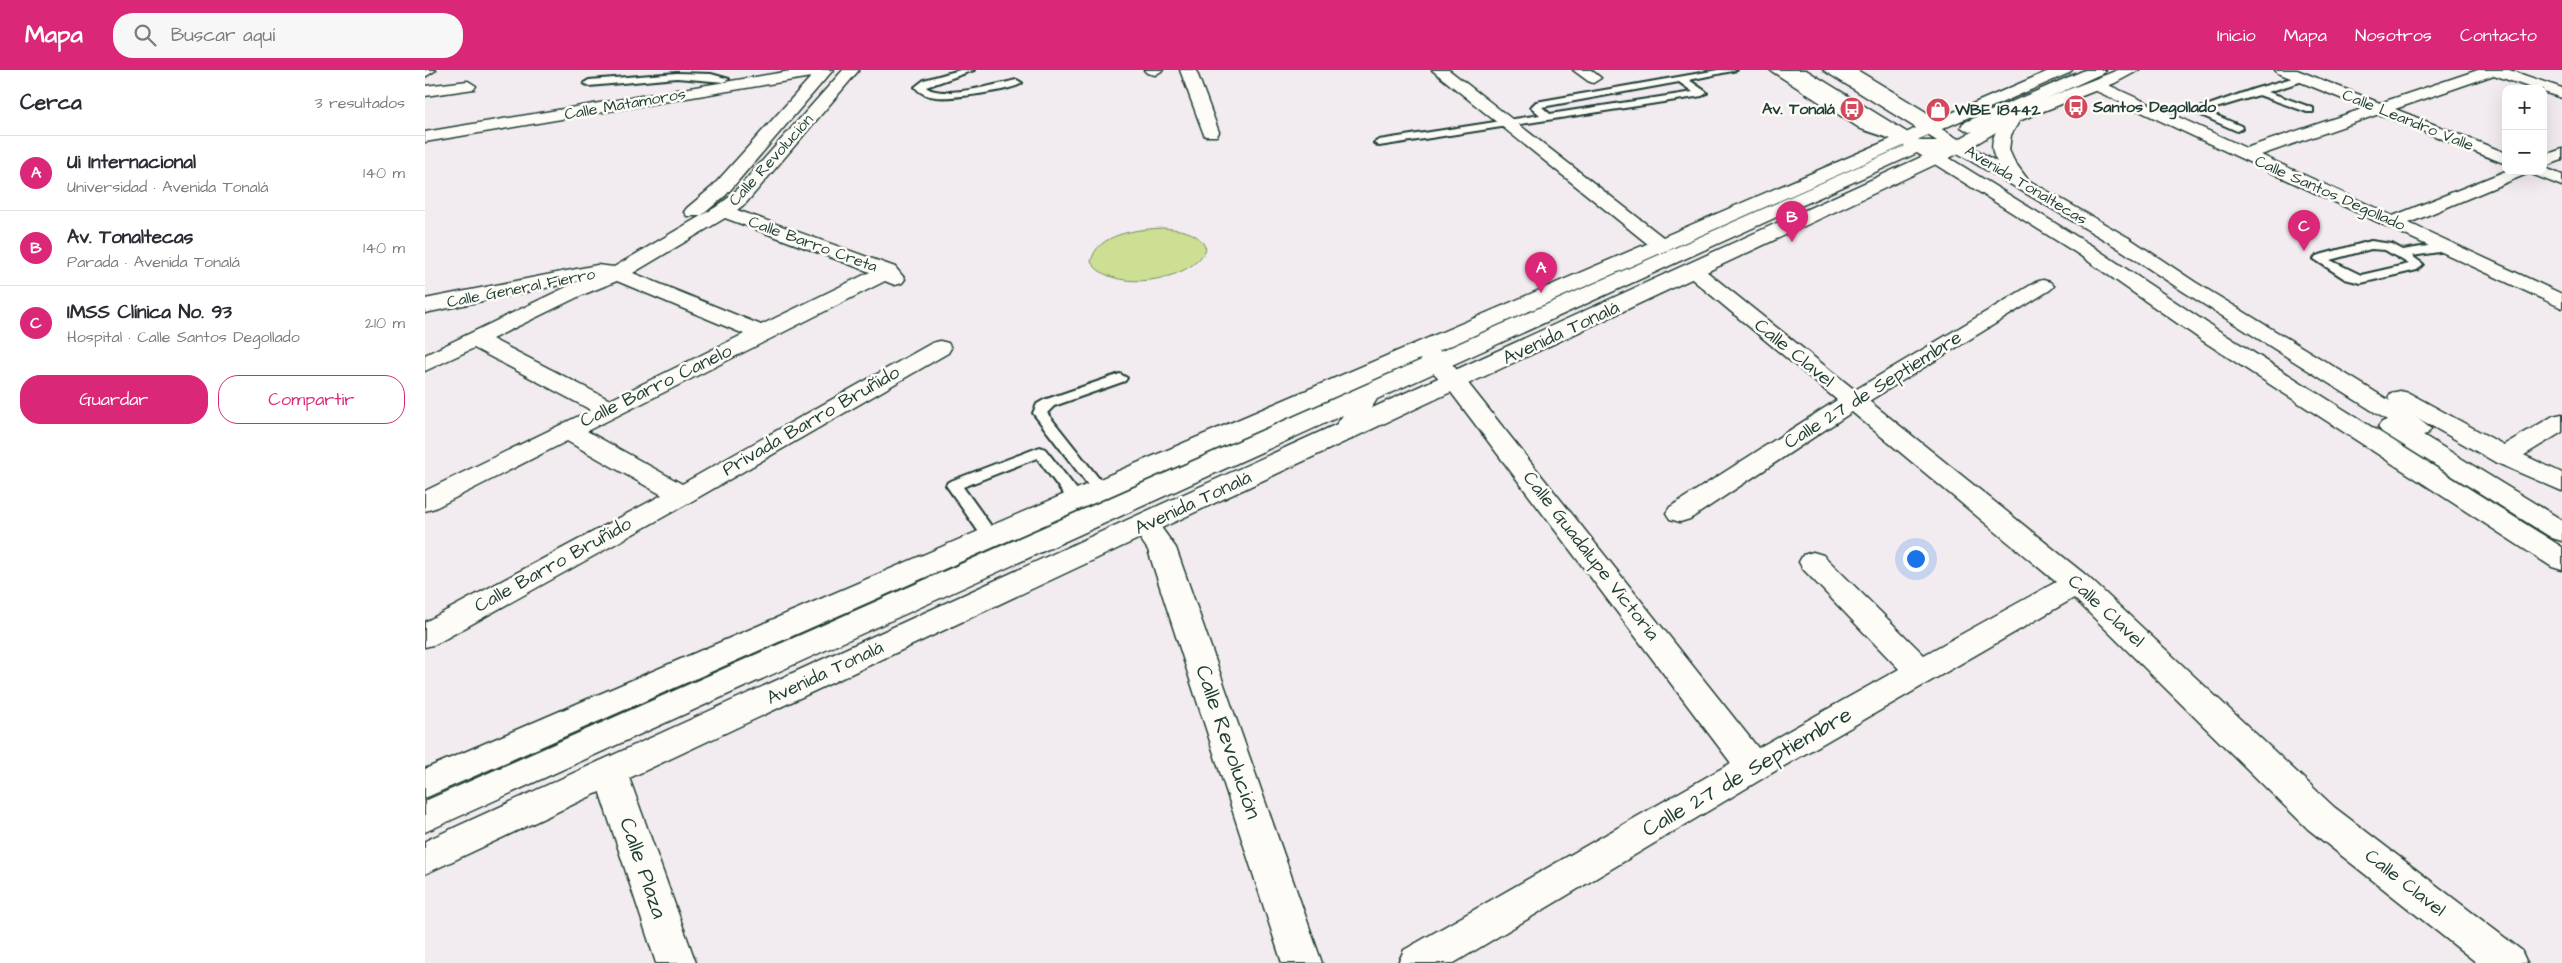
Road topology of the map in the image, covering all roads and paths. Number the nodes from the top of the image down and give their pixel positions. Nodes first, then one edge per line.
1 (778, 70) edge
2 (824, 70) edge
3 (851, 70) edge
4 (970, 70) edge
5 (1188, 70) edge
6 (1441, 70) edge
7 (1733, 70) edge
8 (1778, 70) edge
9 (1795, 70) edge
10 (1831, 70) edge
11 (1846, 70) edge
12 (2064, 70) edge
13 (2131, 70) edge
14 (2283, 70) edge
15 (2493, 70) edge
16 (2098, 78) edge
17 (2303, 78) junction
18 (724, 79) junction
19 (1679, 79) junction
20 (589, 83) dead end
21 (1017, 83) dead end
22 (468, 86) dead end
23 (425, 91) edge
24 (2257, 91) junction
25 (2562, 93) edge
26 (2378, 108) junction
27 (2310, 110) dead end
28 (1549, 118) junction
29 (2013, 118) junction
30 (1509, 124) junction
31 (1969, 127) dead end
32 (2237, 128) dead end
33 (433, 131) edge
34 (1211, 132) dead end
35 (1379, 143) dead end
36 (1930, 143) junction
37 (2244, 154) junction
38 (2562, 154) edge
39 (425, 156) edge
40 (2502, 157) edge
41 (2547, 160) edge
42 (2511, 175) edge
43 (2547, 175) edge
44 (2562, 181) edge
45 (2033, 192) junction
46 (723, 211) junction
47 (2395, 222) junction
48 (2121, 242) junction
49 (1661, 245) junction
50 (2447, 247) junction
51 (2085, 250) junction
52 (2401, 254) junction
53 (607, 272) junction
54 (1694, 272) junction
55 (893, 277) joint
56 (2043, 286) dead end
57 (2562, 302) edge
58 (425, 306) edge
59 (763, 334) junction
60 (476, 340) junction
61 (940, 348) dead end
62 (425, 364) edge
63 (1439, 365) junction
64 (1120, 378) dead end
65 (1340, 385) junction
66 (1368, 395) junction
67 (1853, 401) junction
68 (610, 410) junction
69 (1317, 418) junction
70 (2562, 421) edge
71 (566, 430) junction
72 (1343, 434) junction
73 (2504, 456) junction
74 (2562, 483) edge
75 (682, 495) junction
76 (1089, 495) junction
77 (425, 502) edge
78 (1680, 513) dead end
79 (2562, 516) edge
80 (1145, 525) junction
81 (2562, 532) edge
82 (991, 537) junction
83 (2562, 560) edge
84 (1813, 562) dead end
85 (2077, 583) junction
86 (425, 636) edge
87 (1921, 672) junction
88 (1753, 767) junction
89 (609, 772) junction
90 (425, 784) edge
91 (425, 817) edge
92 (425, 858) edge
93 (676, 963) edge
94 (1302, 963) edge
95 (1418, 963) edge
96 (2507, 963) edge

1 - 18 main road, Calle Matamoros
2 - 33 main road, Calle Matamoros
2 - 53 main road, Calle Revolución
3 - 46 main road, Calle Revolución
4 - 21 lane
5 - 34 main road
6 - 30 main road
7 - 19 lane
8 - 36 main road, Avenida Tonaltecas
9 - 36 main road, Avenida Tonaltecas
10 - 36 main road, Avenida Tonaltecas
11 - 36 main road, Avenida Tonaltecas
12 - 36 main road, Avenida Tonalá
13 - 16 main road, Avenida Tonalá
14 - 17 main road, Calle Leandro Valle
15 - 25 main road
15 - 26 main road
16 - 29 main road, Avenida Tonalá
16 - 31 main road
16 - 37 main road, Calle Santos Degollado
17 - 24 lane
17 - 26 main road, Calle Leandro Valle
18 - 20 lane
18 - 33 main road, Calle Matamoros
19 - 28 lane
19 - 28 lane
22 - 23 main road
24 - 27 lane
24 - 32 lane
26 - 37 main road
26 - 40 main road, Calle Leandro Valle
28 - 30 lane
29 - 36 main road, Avenida Tonalá
29 - 45 main road
30 - 35 lane
30 - 49 main road
33 - 39 main road
36 - 45 main road, Avenida Tonaltecas
36 - 49 main road, Avenida Tonalá
36 - 51 main road, Avenida Tonaltecas
36 - 54 main road, Avenida Tonalá
36 - 63 main road, Avenida Tonalá
37 - 47 main road, Calle Santos Degollado
38 - 41 main road
42 - 47 main road
43 - 44 main road
45 - 48 main road, Avenida Tonaltecas
46 - 53 main road, Calle Revolución
46 - 55 main road, Calle Barro Creta
47 - 50 main road, Calle Santos Degollado
48 - 73 main road
48 - 79 main road
49 - 63 main road, Avenida Tonalá
50 - 52 lane
50 - 57 main road, Calle Santos Degollado
51 - 81 main road
51 - 83 main road
52 - 52 lane
53 - 58 main road, Calle General Fierro
53 - 59 main road
53 - 60 main road, Calle Revolución
54 - 63 main road, Avenida Tonalá
54 - 67 main road, Calle Clavel
55 - 59 main road, Calle Barro Canelo
56 - 67 main road, Calle 27 de Septiembre
59 - 68 main road, Calle Barro Canelo
60 - 62 main road, Calle Revolución
60 - 68 main road
61 - 75 main road, Privada Barro Bruñido
63 - 65 main road, Avenida Tonalá
63 - 66 main road, Avenida Tonalá
63 - 72 main road, Avenida Tonalá
63 - 88 main road, Calle Guadalupe Victoria
64 - 76 lane
65 - 69 main road
65 - 76 main road, Avenida Tonalá
66 - 69 main road, Avenida Tonalá
66 - 72 main road
67 - 78 main road, Calle 27 de Septiembre
67 - 85 main road, Calle Clavel
68 - 71 main road, Calle Barro Canelo
69 - 91 main road, Avenida Tonalá
70 - 73 main road
71 - 75 main road
71 - 77 main road, Calle Barro Canelo
72 - 80 main road, Avenida Tonalá
73 - 74 main road
75 - 86 main road, Calle Barro Bruñido
76 - 82 main road, Avenida Tonalá
76 - 82 lane
80 - 89 main road, Avenida Tonalá
80 - 94 main road, Calle Revolución
82 - 90 main road, Avenida Tonalá
84 - 87 main road
85 - 87 main road, Calle 27 de Septiembre
85 - 96 main road, Calle Clavel
87 - 88 main road, Calle 27 de Septiembre
88 - 95 main road, Calle 27 de Septiembre
89 - 92 main road, Avenida Tonalá
89 - 93 main road, Calle Plaza

